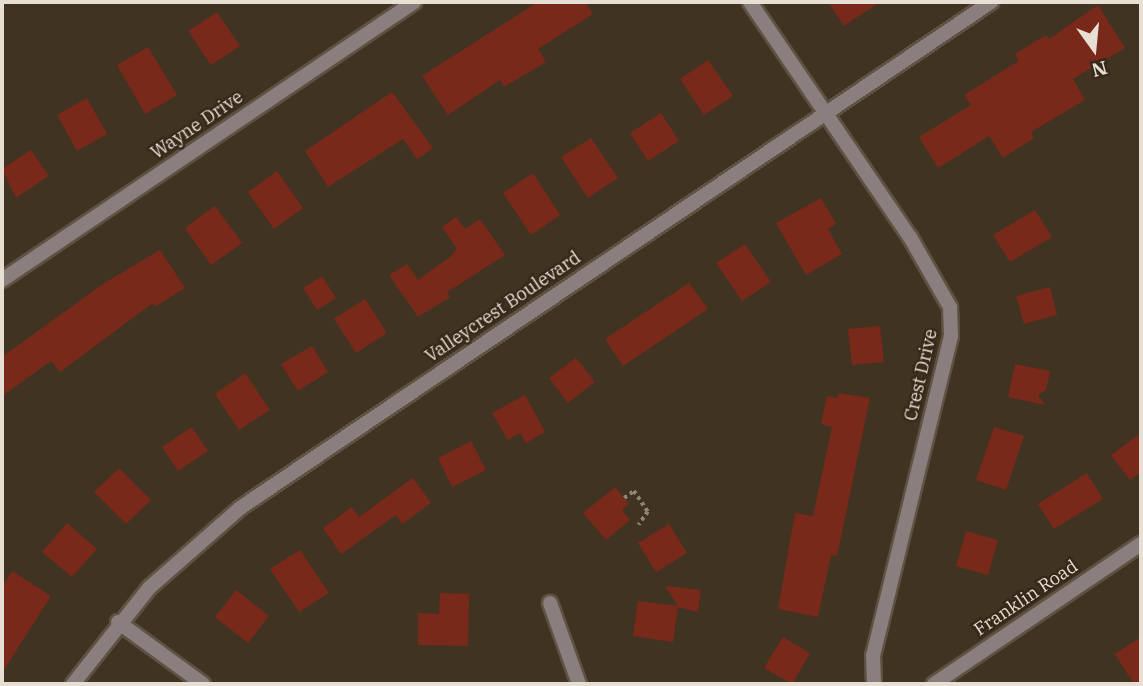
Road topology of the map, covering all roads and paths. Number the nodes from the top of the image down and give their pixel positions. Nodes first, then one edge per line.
1 (414, 2) edge
2 (750, 2) edge
3 (991, 2) edge
4 (826, 113) junction
5 (2, 280) edge
6 (624, 498) dead end
7 (639, 526) dead end
8 (1141, 544) edge
9 (550, 603) dead end
10 (118, 622) junction
11 (73, 684) edge
12 (203, 684) edge
13 (579, 684) edge
14 (874, 684) edge
15 (934, 684) edge

1 - 5 street, Wayne Drive
2 - 4 street, Crest Drive
3 - 4 street, Valleycrest Boulevard
4 - 10 street, Valleycrest Boulevard
4 - 14 street, Crest Drive
6 - 7 path
8 - 15 street, Franklin Road
9 - 13 street
10 - 11 street, Valleycrest Boulevard
10 - 12 street

